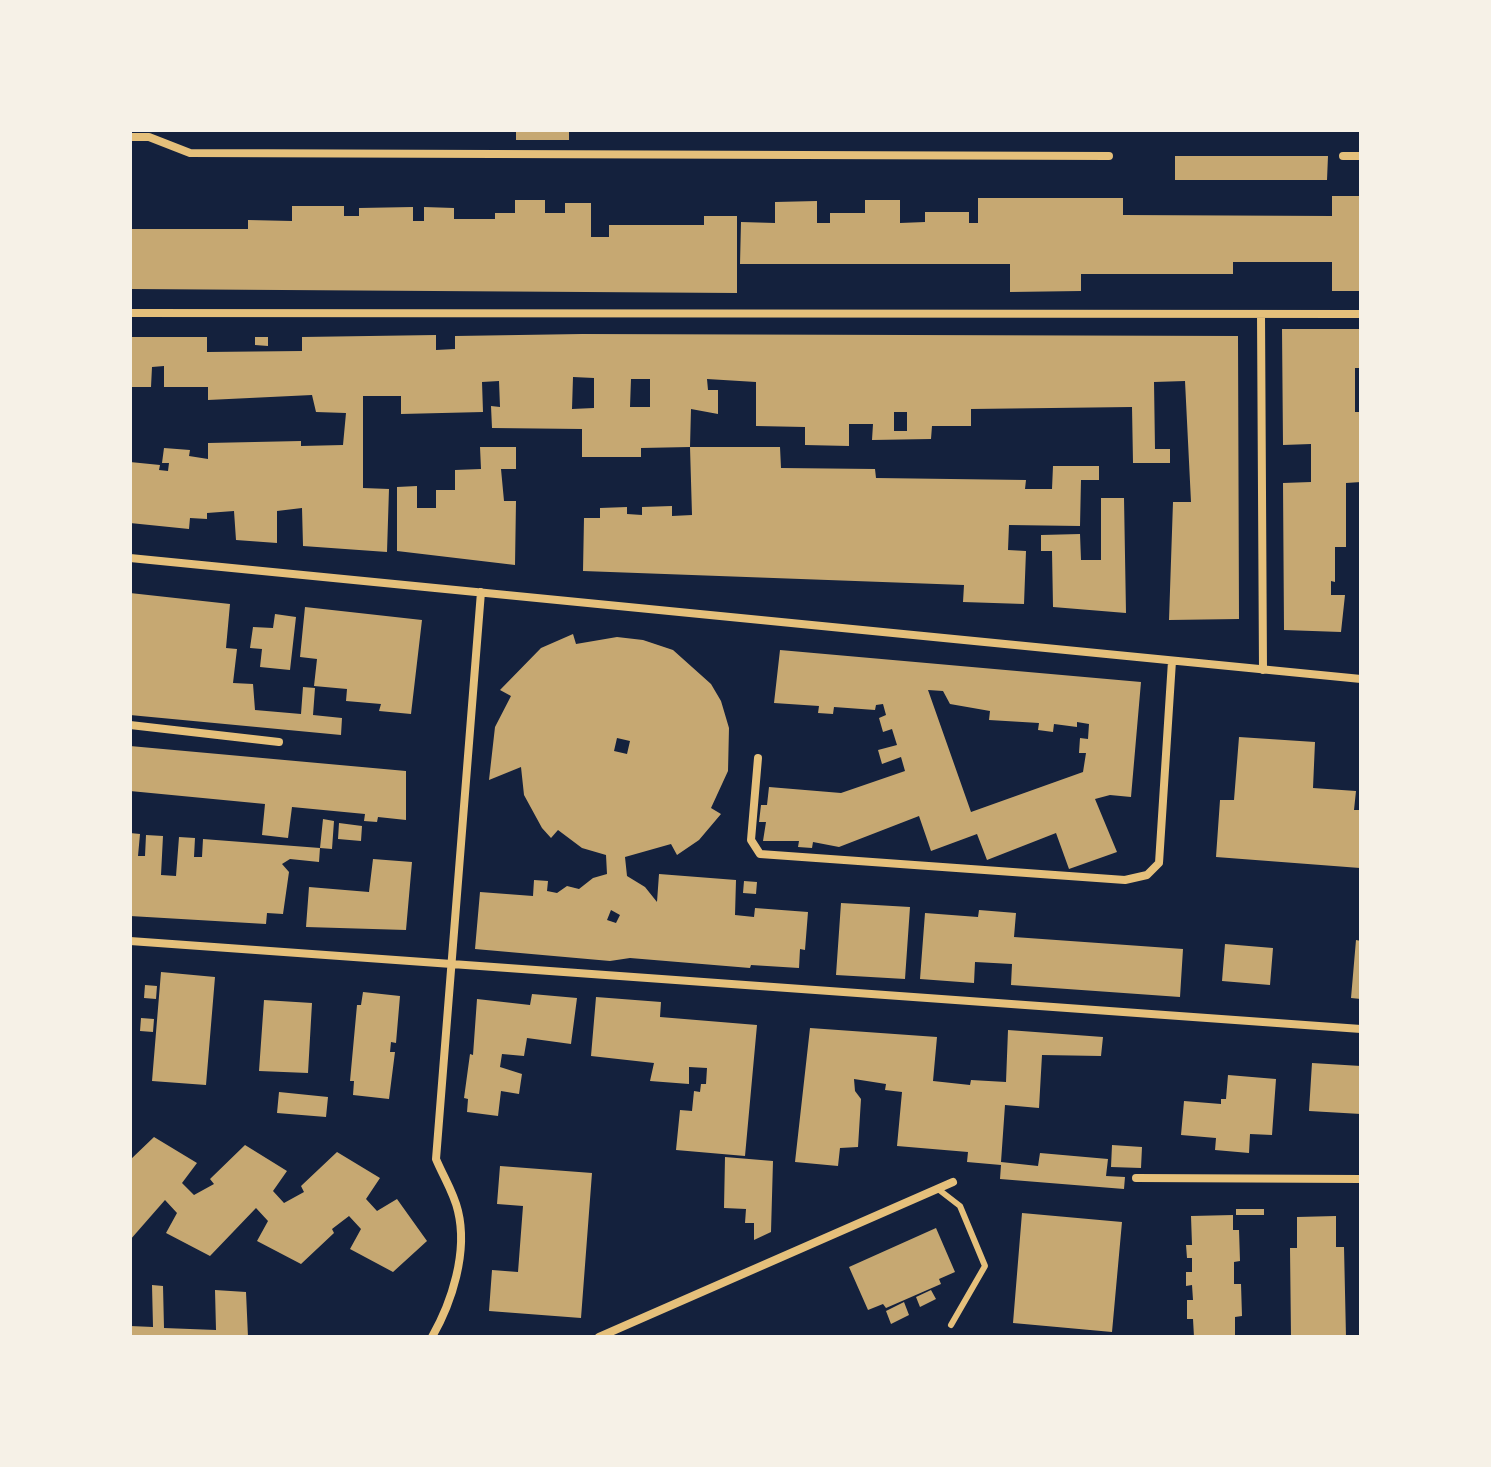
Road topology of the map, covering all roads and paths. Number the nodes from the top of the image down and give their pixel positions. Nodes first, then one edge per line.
1 (130, 137) edge
2 (1109, 156) dead end
3 (1343, 156) dead end
4 (1361, 156) edge
5 (130, 313) edge
6 (1261, 314) junction
7 (1361, 314) edge
8 (130, 558) edge
9 (481, 592) junction
10 (1172, 661) junction
11 (1263, 670) junction
12 (1361, 679) edge
13 (130, 725) edge
14 (279, 742) dead end
15 (758, 758) dead end
16 (130, 941) edge
17 (451, 964) junction
18 (1361, 1029) edge
19 (1136, 1178) dead end
20 (1361, 1179) edge
21 (953, 1182) dead end
22 (938, 1189) junction
23 (951, 1325) dead end
24 (432, 1337) edge
25 (599, 1337) edge

1 - 2 street
3 - 4 street
5 - 6 street
6 - 7 street
6 - 11 street
8 - 9 street
9 - 10 street
9 - 17 street
10 - 11 street
10 - 15 street
11 - 12 street
13 - 14 street
16 - 17 street
17 - 18 street
17 - 24 street
19 - 20 street
21 - 22 street
22 - 23 lane
22 - 25 street

